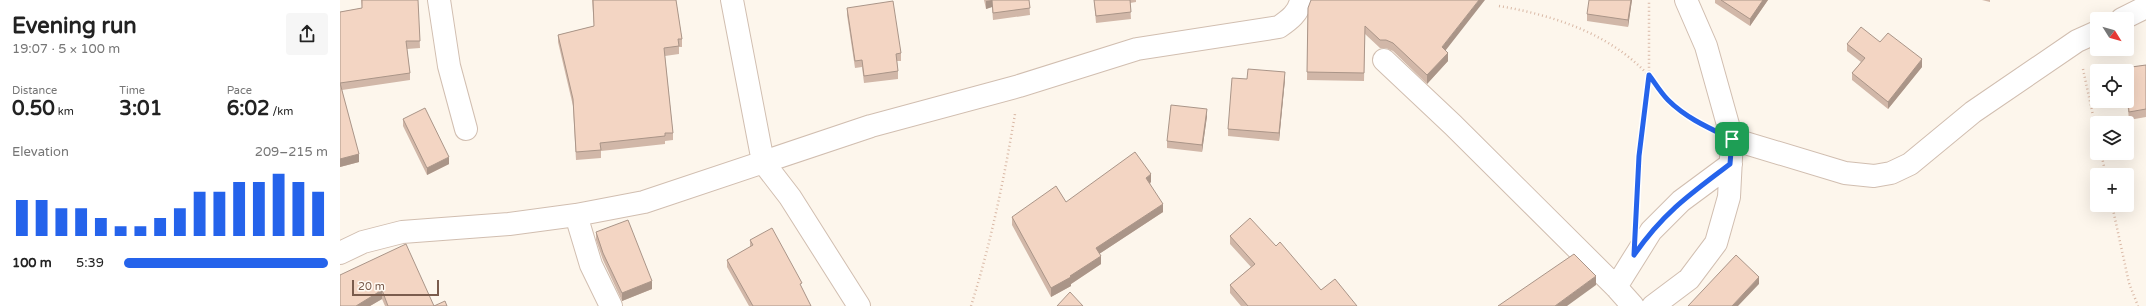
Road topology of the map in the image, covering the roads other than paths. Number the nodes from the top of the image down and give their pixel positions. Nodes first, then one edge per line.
1 (439, 0) edge
2 (732, 0) edge
3 (1301, 0) edge
4 (1686, 0) edge
5 (2146, 7) edge
6 (2134, 13) edge
7 (2090, 35) edge
8 (1384, 60) dead end
9 (466, 128) dead end
10 (1732, 139) junction
11 (763, 162) junction
12 (1730, 164) junction
13 (576, 215) junction
14 (340, 253) edge
15 (1616, 287) junction
16 (611, 306) edge
17 (859, 306) edge
18 (1633, 306) edge
19 (1653, 306) edge

1 - 9 street
2 - 11 street
3 - 11 street
4 - 10 street
5 - 6 street
7 - 10 street
8 - 15 street
10 - 12 street
11 - 13 street
11 - 17 street
12 - 15 street
12 - 19 street
13 - 14 street
13 - 16 street
15 - 18 street

